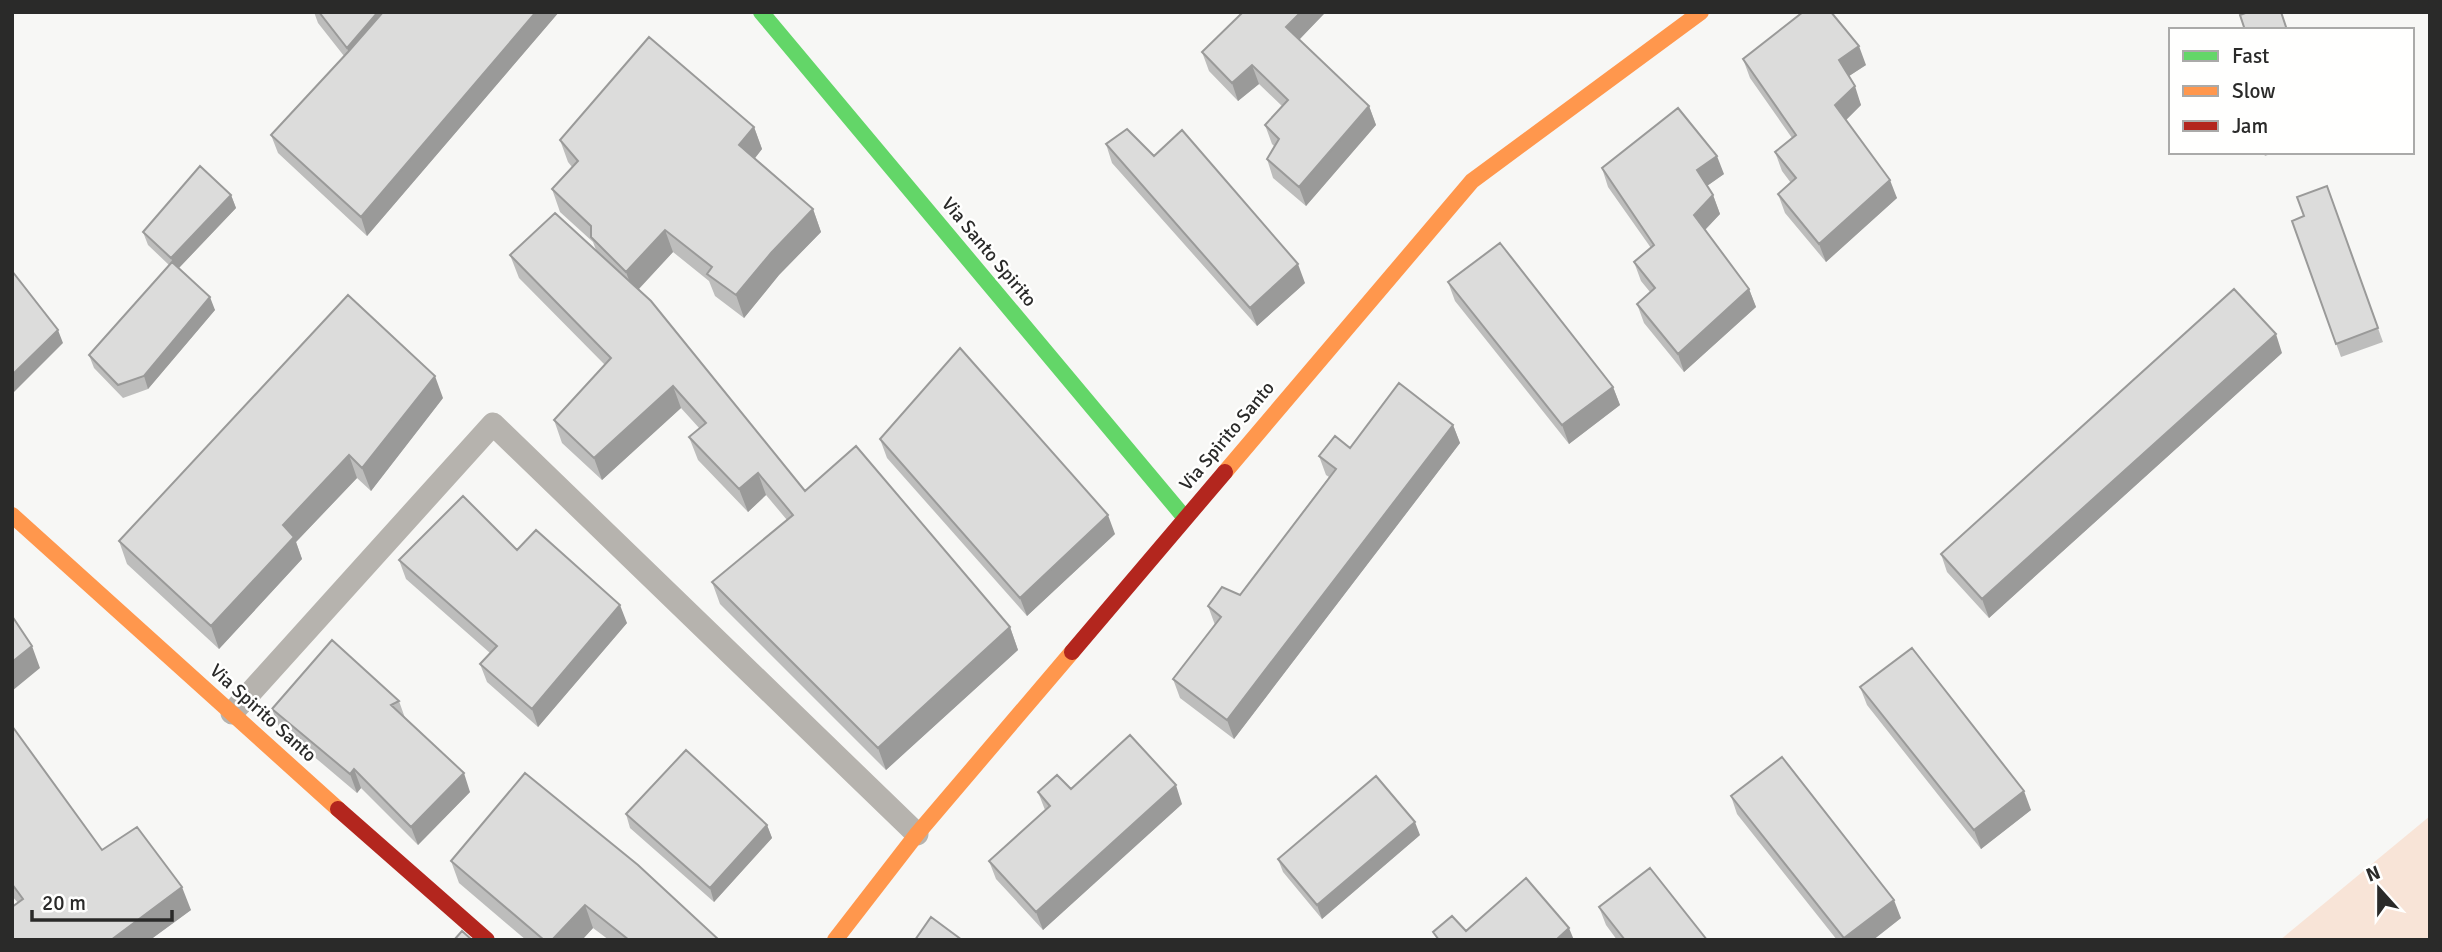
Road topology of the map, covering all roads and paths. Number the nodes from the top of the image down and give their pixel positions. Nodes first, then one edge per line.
1 (761, 12) edge
2 (1701, 12) edge
3 (12, 515) edge
4 (1185, 518) junction
5 (232, 713) junction
6 (917, 834) junction
7 (487, 940) edge
8 (835, 940) edge

1 - 4 street, Via Santo Spirito
2 - 4 street, Via Spirito Santo
3 - 5 street, Via Spirito Santo
4 - 6 street, Via Spirito Santo
5 - 6 lane
5 - 7 street, Via Spirito Santo
6 - 8 street, Via Spirito Santo

